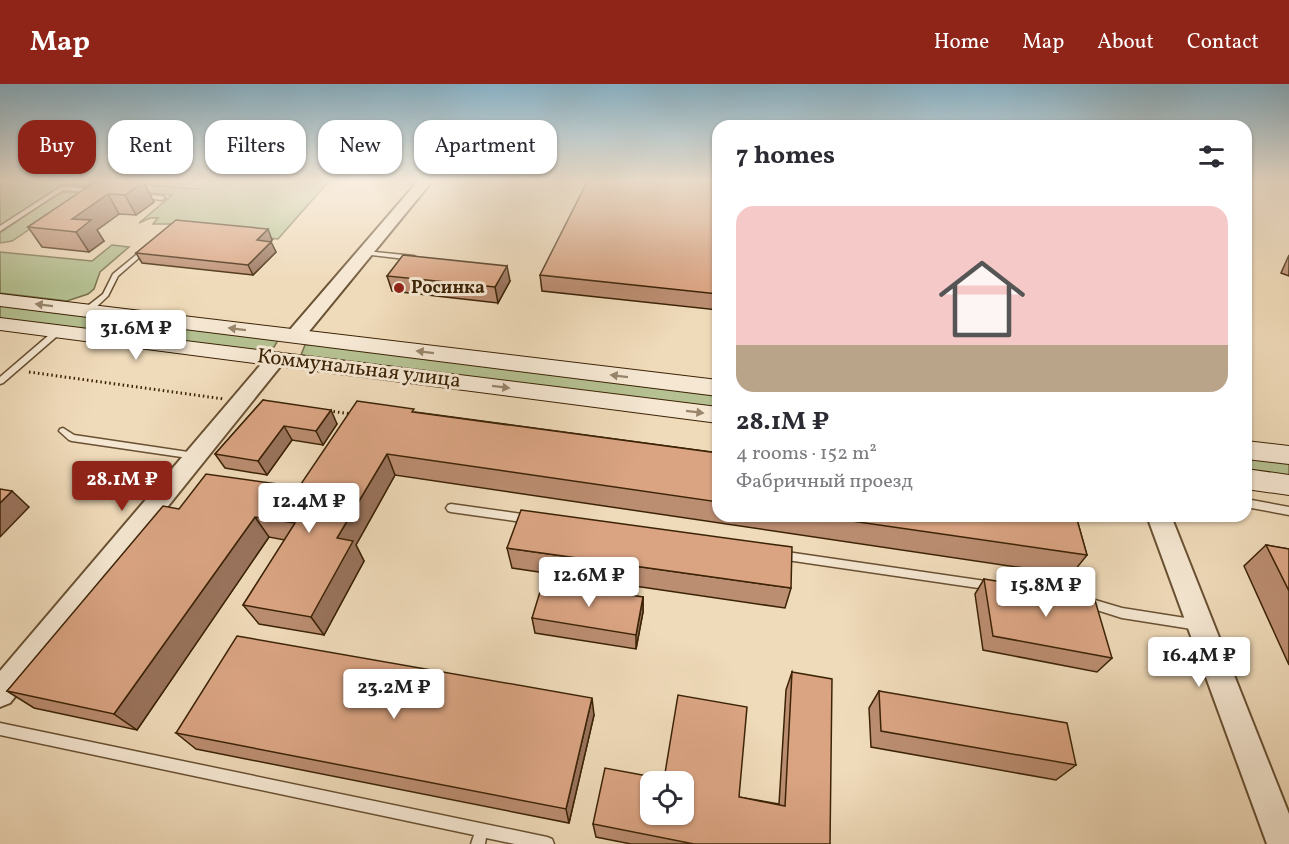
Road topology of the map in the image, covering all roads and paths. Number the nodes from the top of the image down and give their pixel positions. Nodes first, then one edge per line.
1 (20, 215) edge
2 (396, 215) edge
3 (0, 229) edge
4 (150, 245) edge
5 (365, 253) junction
6 (420, 258) edge
7 (0, 300) edge
8 (88, 310) junction
9 (0, 324) edge
10 (59, 331) junction
11 (295, 336) junction
12 (276, 359) junction
13 (14, 370) junction
14 (0, 381) edge
15 (712, 387) edge
16 (241, 401) junction
17 (323, 410) edge
18 (712, 413) edge
19 (359, 414) edge
20 (63, 431) dead end
21 (1252, 451) edge
22 (1289, 455) edge
23 (195, 456) junction
24 (1252, 480) edge
25 (1289, 485) edge
26 (1252, 504) edge
27 (451, 508) dead end
28 (1289, 511) edge
29 (545, 522) edge
30 (1161, 522) edge
31 (767, 553) edge
32 (1000, 587) edge
33 (1069, 598) edge
34 (1200, 625) junction
35 (0, 693) edge
36 (0, 729) edge
37 (482, 830) junction
38 (478, 844) edge
39 (547, 844) edge
40 (1284, 844) edge

1 - 3 lane
2 - 5 street
4 - 8 lane
5 - 6 lane
5 - 11 street
8 -> 7 main road, Коммунальная улица
11 -> 8 main road, Коммунальная улица
9 - 10 main road, Коммунальная улица
10 - 12 main road, Коммунальная улица
10 - 13 lane
11 - 12 main road
15 -> 11 main road, Коммунальная улица
12 - 16 street
12 -> 18 main road, Коммунальная улица
13 - 14 lane
13 - 16 path
16 - 23 street
17 - 19 path
20 - 23 lane
21 - 22 main road
23 - 35 street
24 - 25 main road
26 - 28 lane
27 - 29 lane
30 - 34 street
31 - 32 lane
33 - 34 lane
34 - 40 street
36 - 37 lane
37 - 38 lane
37 - 39 lane

